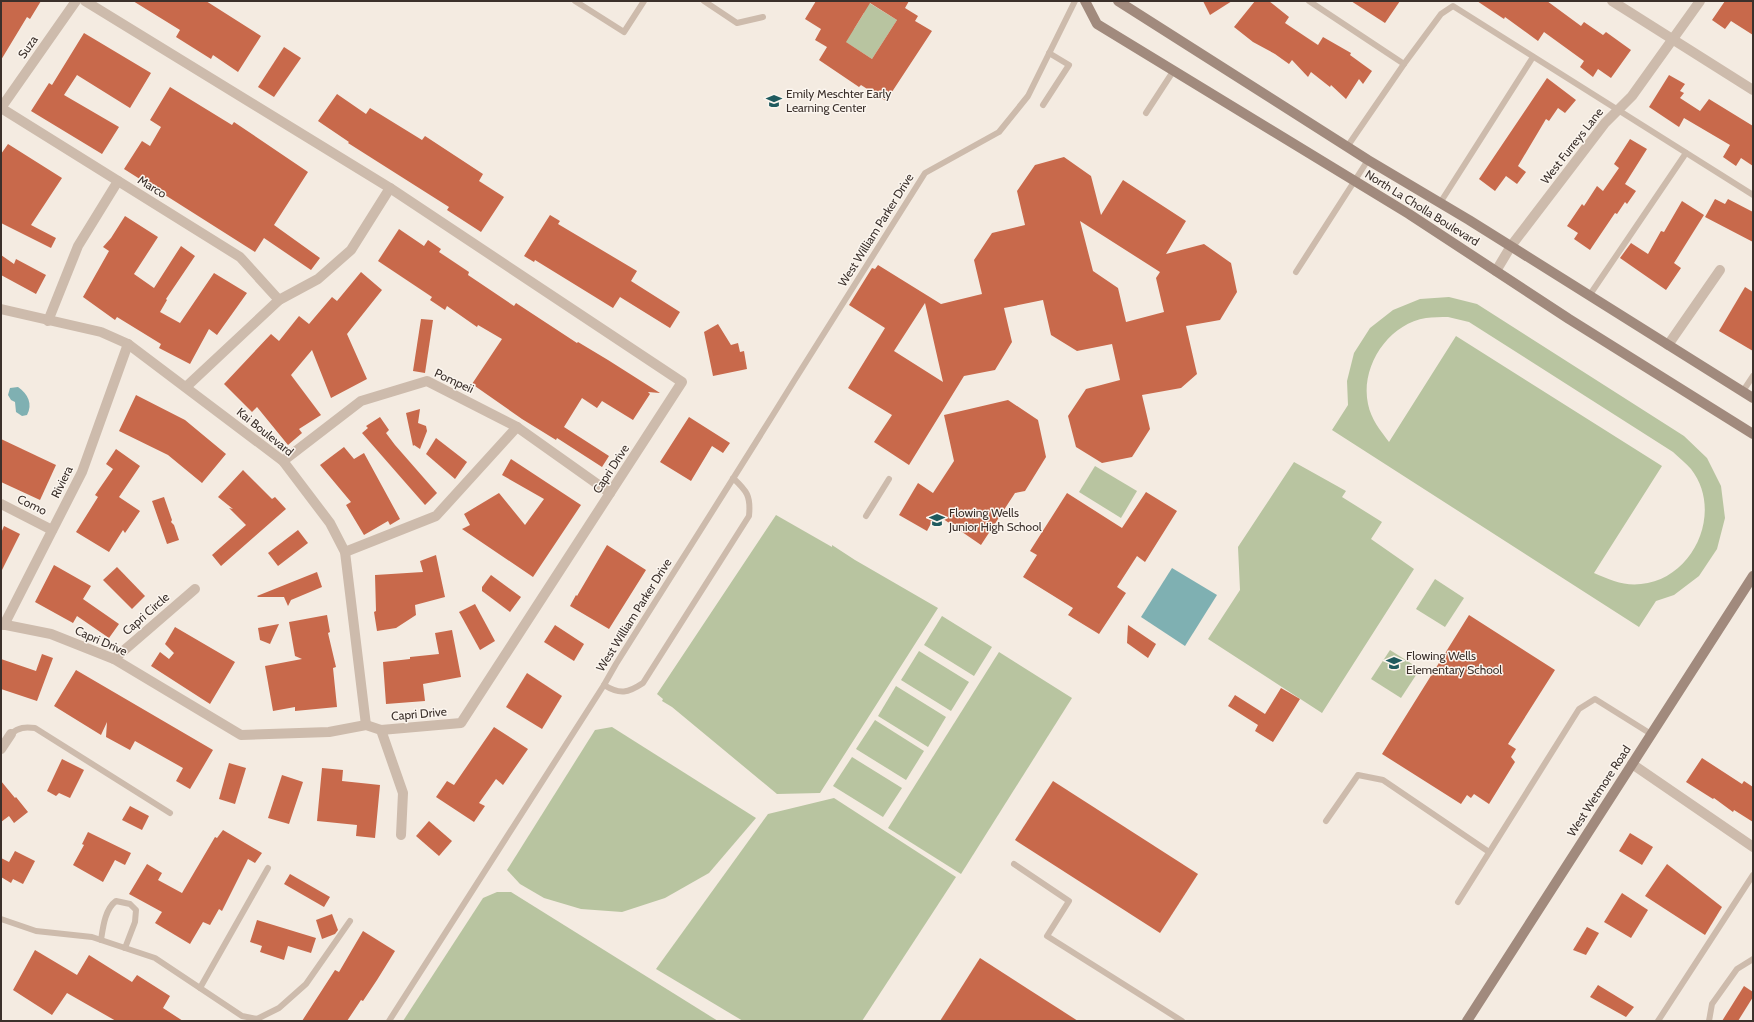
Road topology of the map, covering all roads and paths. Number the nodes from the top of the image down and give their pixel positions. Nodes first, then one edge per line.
1 (76, 1) edge
2 (85, 1) edge
3 (575, 1) edge
4 (644, 1) edge
5 (704, 1) edge
6 (1075, 1) edge
7 (1085, 1) edge
8 (1118, 1) edge
9 (1309, 1) edge
10 (1612, 1) edge
11 (1700, 1) edge
12 (1453, 4) edge
13 (763, 17) dead end
14 (1673, 40) junction
15 (1049, 53) junction
16 (1532, 57) junction
17 (1404, 64) junction
18 (1174, 70) junction
19 (1753, 90) edge
20 (1042, 105) dead end
21 (1, 108) edge
22 (1617, 111) junction
23 (1146, 113) dead end
24 (1347, 147) junction
25 (1686, 154) junction
26 (1368, 160) junction
27 (118, 181) junction
28 (1355, 181) junction
29 (390, 188) junction
30 (1753, 195) edge
31 (1440, 203) junction
32 (1511, 246) junction
33 (1720, 270) dead end
34 (1496, 271) junction
35 (1296, 272) dead end
36 (1589, 296) junction
37 (279, 300) junction
38 (1, 309) edge
39 (48, 321) junction
40 (128, 344) junction
41 (1668, 345) junction
42 (1753, 376) edge
43 (186, 387) junction
44 (1743, 391) junction
45 (1753, 398) edge
46 (517, 427) junction
47 (1753, 434) edge
48 (283, 461) junction
49 (733, 478) junction
50 (889, 479) dead end
51 (610, 493) junction
52 (1, 504) edge
53 (866, 516) dead end
54 (52, 530) junction
55 (345, 552) junction
56 (1753, 576) edge
57 (195, 589) dead end
58 (2, 624) edge
59 (114, 659) junction
60 (604, 685) junction
61 (366, 725) junction
62 (381, 730) junction
63 (11, 734) joint
64 (1651, 734) junction
65 (1, 749) edge
66 (1632, 764) junction
67 (170, 813) dead end
68 (1326, 821) dead end
69 (401, 835) dead end
70 (1753, 847) edge
71 (1489, 852) junction
72 (1014, 864) dead end
73 (268, 868) dead end
74 (1753, 875) edge
75 (1458, 902) dead end
76 (1, 919) edge
77 (350, 921) dead end
78 (101, 940) junction
79 (125, 948) junction
80 (1753, 959) edge
81 (200, 988) junction
82 (389, 1021) edge
83 (1182, 1021) edge
84 (1467, 1021) edge
85 (1658, 1021) edge
86 (1709, 1021) edge

1 - 21 street, Suza
2 - 29 street
3 - 4 lane
5 - 13 lane
6 - 15 lane, West William Parker Drive
7 - 18 street, North La Cholla Boulevard
8 - 24 street, North La Cholla Boulevard
9 - 17 lane
10 - 14 street
11 - 14 street, West Furreys Lane
12 - 16 lane
12 - 17 lane
14 - 19 street
14 - 22 street, West Furreys Lane
15 - 20 lane
15 - 49 lane, West William Parker Drive
16 - 22 lane
16 - 31 lane
17 - 24 lane
18 - 23 lane
18 - 28 street, North La Cholla Boulevard
21 - 27 street, Marco
22 - 25 lane
22 - 32 street, West Furreys Lane
24 - 26 street, North La Cholla Boulevard
25 - 30 lane
25 - 36 lane
26 - 28 lane
26 - 31 street, North La Cholla Boulevard
27 - 37 street, Marco
27 - 39 street
28 - 34 street, North La Cholla Boulevard
28 - 35 lane
29 - 37 street
29 - 51 street, Capri Drive
31 - 32 street, North La Cholla Boulevard
32 - 34 street, West Furreys Lane
32 - 36 street, North La Cholla Boulevard
33 - 41 street
34 - 47 street, North La Cholla Boulevard
36 - 41 street, North La Cholla Boulevard
37 - 43 street
38 - 39 street, Kai Boulevard
39 - 40 street, Kai Boulevard
40 - 43 street, Kai Boulevard
40 - 54 street, Riviera
41 - 44 street, North La Cholla Boulevard
42 - 44 lane
43 - 48 street, Kai Boulevard
44 - 45 street, North La Cholla Boulevard
46 - 48 street, Pompeii
46 - 51 street, Pompeii
46 - 55 street
48 - 55 street, Kai Boulevard
49 - 60 lane, West William Parker Drive
49 - 60 lane, West William Parker Drive
50 - 53 lane
51 - 62 street, Capri Drive
52 - 54 street, Como
54 - 58 street, Riviera
55 - 61 street, Kai Boulevard
56 - 64 street, West Wetmore Road
57 - 59 street, Capri Circle
58 - 59 street, Capri Drive
59 - 61 street, Capri Drive
60 - 82 lane
61 - 62 street, Capri Drive
62 - 69 street
63 - 65 street
63 - 67 lane
64 - 66 street, West Wetmore Road
64 - 71 lane
66 - 70 street
66 - 84 street, West Wetmore Road
68 - 71 lane
71 - 75 lane
72 - 83 lane
73 - 81 lane
74 - 85 lane
76 - 78 lane
77 - 81 lane
78 - 79 lane
78 - 79 lane
79 - 81 lane
80 - 86 lane

